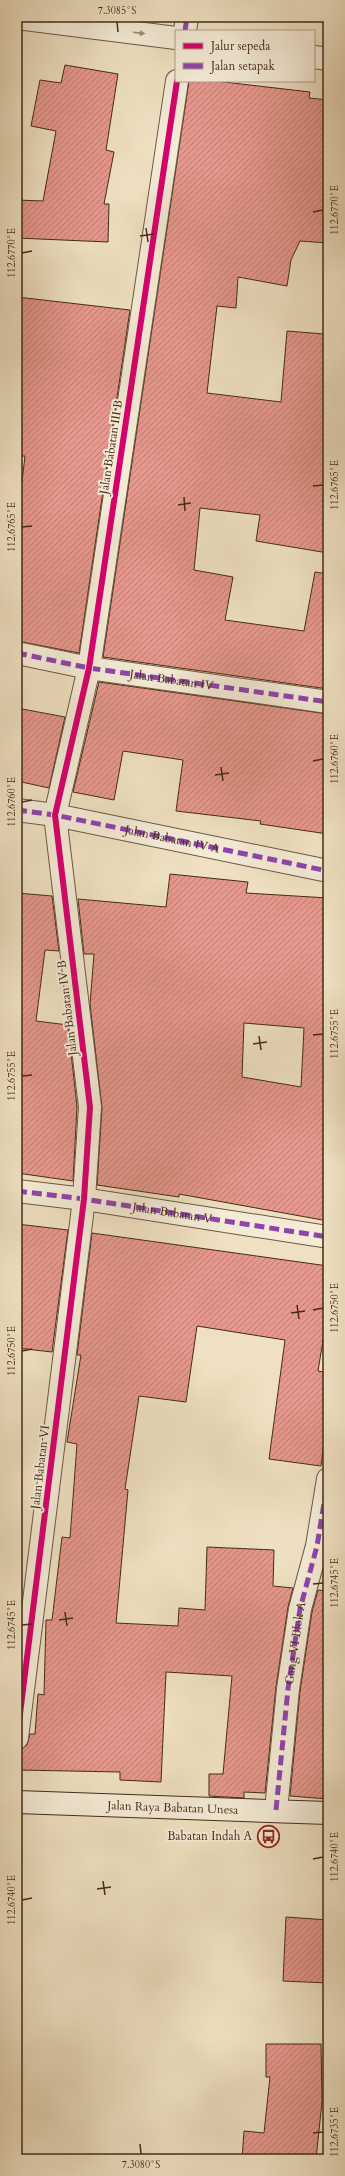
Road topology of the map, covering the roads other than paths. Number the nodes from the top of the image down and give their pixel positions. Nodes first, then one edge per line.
1 (187, 17) edge
2 (17, 18) edge
3 (185, 30) edge
4 (175, 38) edge
5 (315, 57) edge
6 (328, 59) edge
7 (177, 82) edge
8 (17, 653) edge
9 (89, 668) junction
10 (328, 702) edge
11 (17, 810) edge
12 (55, 815) junction
13 (328, 871) edge
14 (17, 1191) edge
15 (84, 1199) junction
16 (328, 1237) edge
17 (328, 1479) edge
18 (17, 1738) edge
19 (17, 1802) edge
20 (276, 1810) junction
21 (328, 1813) edge

1 - 3 street
2 -> 4 street
5 - 6 street
7 - 9 street, Jalan Babatan III B
8 - 9 street, Jalan Babatan IV
9 - 10 street, Jalan Babatan IV
9 - 12 street, Jalan Babatan III B
11 - 12 street, Jalan Babatan IV A
12 - 13 street, Jalan Babatan IV A
12 - 15 street, Jalan Babatan IV B
14 - 15 street, Jalan Babatan V
15 - 16 street, Jalan Babatan V
15 - 18 street, Jalan Babatan VI
17 - 20 street, Gang VI Blok A
19 - 20 street, Jalan Raya Babatan Unesa
20 - 21 street, Jalan Raya Babatan Unesa

